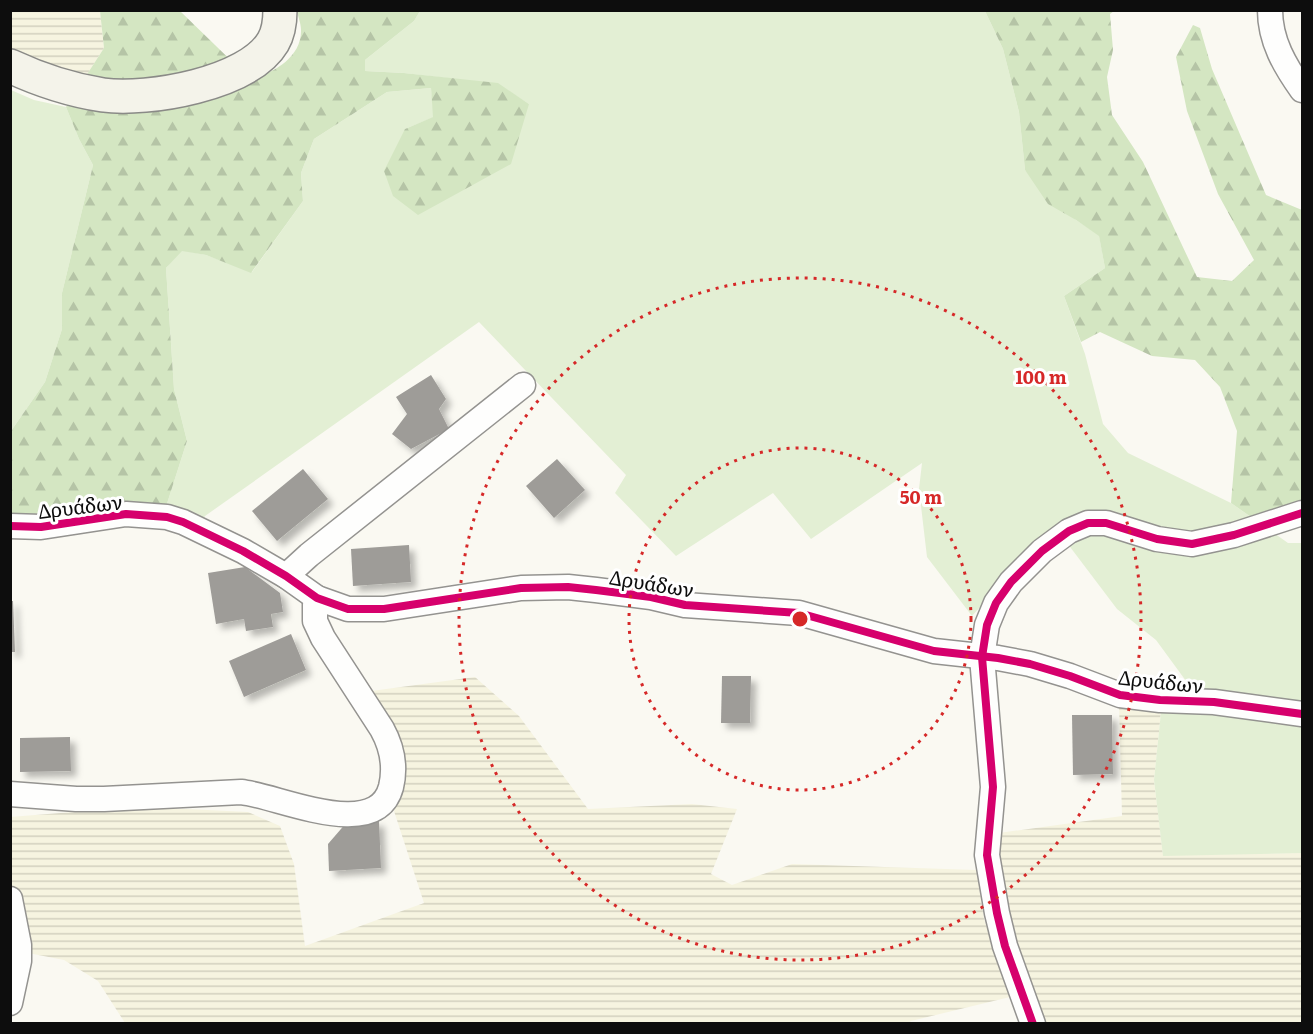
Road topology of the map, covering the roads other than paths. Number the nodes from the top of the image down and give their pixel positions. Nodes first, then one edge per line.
1 (280, 10) edge
2 (1270, 10) edge
3 (10, 66) edge
4 (1302, 90) edge
5 (523, 384) dead end
6 (1302, 513) edge
7 (10, 526) edge
8 (286, 576) junction
9 (317, 598) junction
10 (982, 657) junction
11 (1302, 714) edge
12 (10, 794) edge
13 (10, 899) edge
14 (10, 1004) edge
15 (15, 1023) edge
16 (1033, 1023) edge

1 - 3 main road
2 - 4 street
5 - 8 street
6 - 10 street
7 - 8 street, Δρυάδων
8 - 9 street, Δρυάδων
9 - 10 street, Δρυάδων
9 - 12 street
10 - 11 street, Δρυάδων
10 - 16 street
13 - 14 street
14 - 15 street

